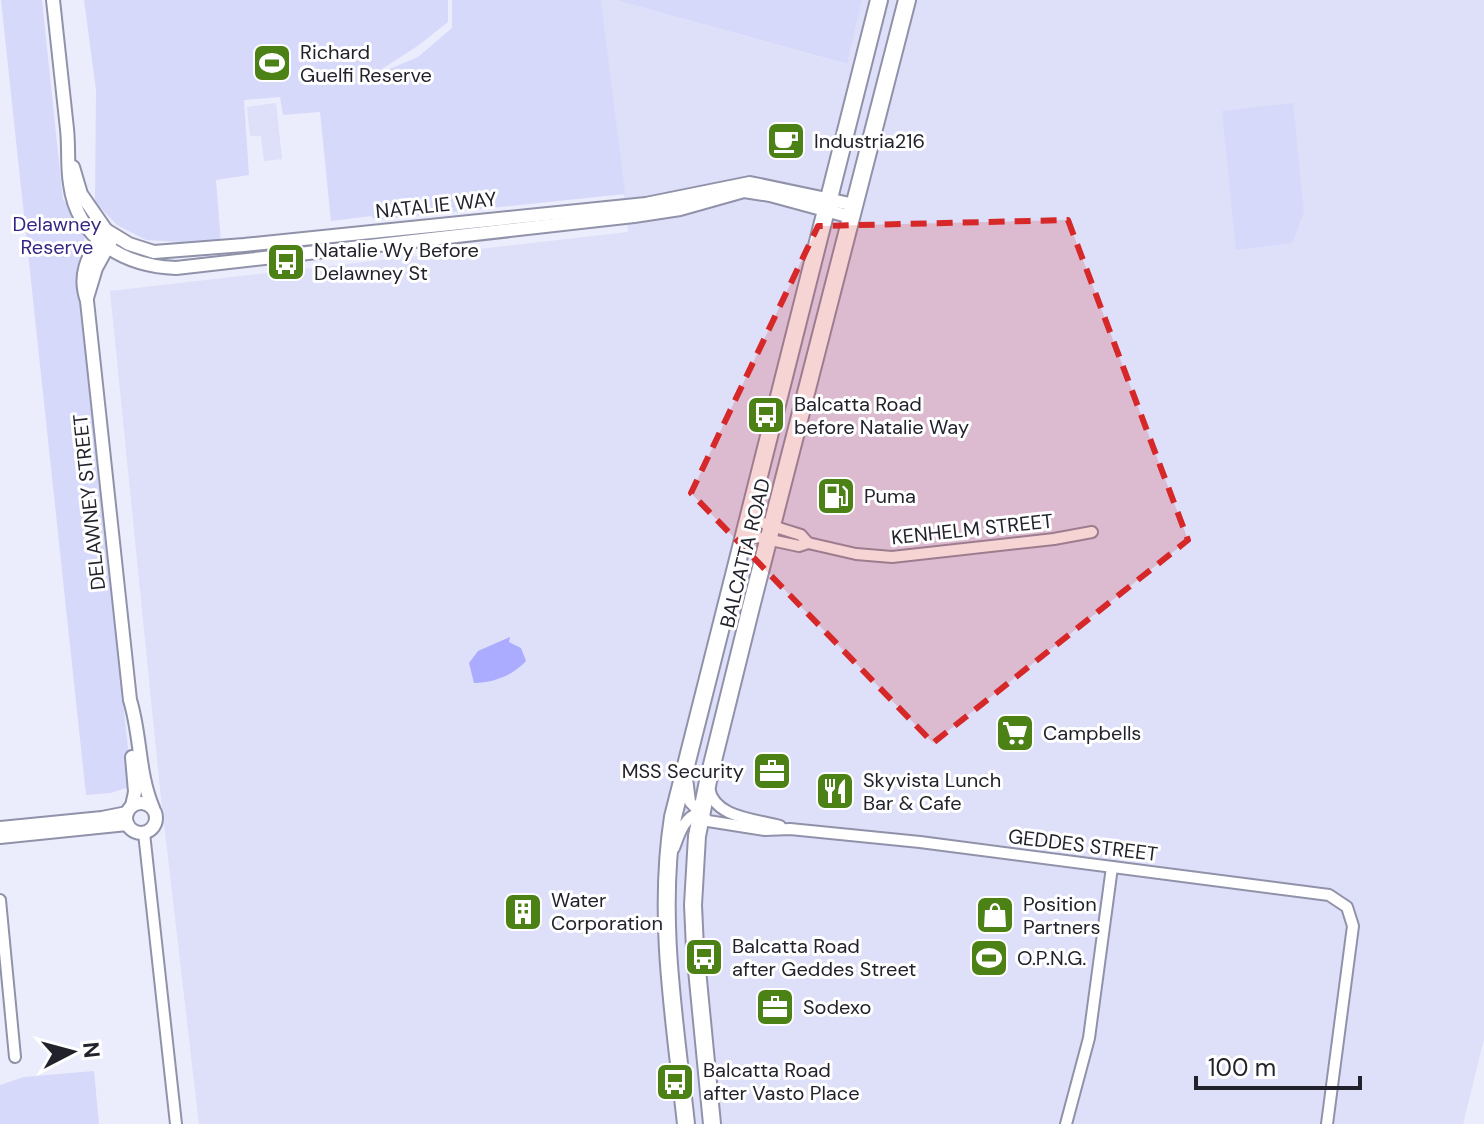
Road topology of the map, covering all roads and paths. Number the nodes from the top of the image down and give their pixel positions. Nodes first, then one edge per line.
1 (53, 0) edge
2 (879, 0) edge
3 (907, 0) edge
4 (828, 205) junction
5 (853, 211) junction
6 (106, 239) junction
7 (745, 526) junction
8 (1092, 532) dead end
9 (771, 533) junction
10 (130, 700) junction
11 (687, 757) junction
12 (708, 781) junction
13 (153, 808) junction
14 (719, 809) junction
15 (129, 814) junction
16 (702, 816) junction
17 (0, 828) edge
18 (790, 829) junction
19 (144, 833) junction
20 (0, 837) edge
21 (668, 864) junction
22 (1112, 867) junction
23 (0, 900) edge
24 (15, 1057) dead end
25 (176, 1124) edge
26 (686, 1124) edge
27 (712, 1124) edge
28 (1066, 1124) edge
29 (1327, 1124) edge

1 - 6 street
2 - 4 main road, BALCATTA ROAD
3 - 5 main road, BALCATTA ROAD
4 - 5 street, NATALIE WAY
4 - 6 street, NATALIE WAY
4 - 7 main road, BALCATTA ROAD
5 - 9 main road, BALCATTA ROAD
6 - 10 street, DELAWNEY STREET
7 - 9 street, KENHELM STREET
7 - 9 street, KENHELM STREET
7 - 11 main road, BALCATTA ROAD
8 - 9 street, KENHELM STREET
9 - 12 main road, BALCATTA ROAD
10 - 13 street, DELAWNEY STREET
10 - 15 street, DELAWNEY STREET
11 - 16 street
11 - 21 main road, BALCATTA ROAD
12 - 14 street
12 - 16 main road, BALCATTA ROAD
13 - 15 street
13 - 19 street
14 - 16 street, GEDDES STREET
14 - 18 street, GEDDES STREET
15 - 17 street
15 - 19 street
15 - 20 street
16 - 18 street, GEDDES STREET
16 - 21 street
16 - 27 main road, BALCATTA ROAD
18 - 22 street, GEDDES STREET
19 - 25 street
21 - 26 main road, BALCATTA ROAD
22 - 28 street
22 - 29 street, GEDDES STREET
23 - 24 street

